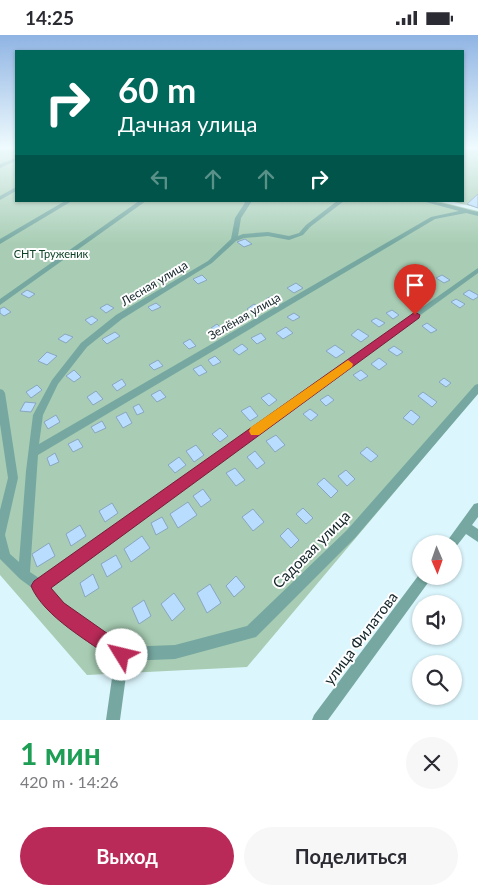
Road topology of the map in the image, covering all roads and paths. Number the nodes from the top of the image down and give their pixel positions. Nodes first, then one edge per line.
1 (15, 190) edge
2 (0, 197) edge
3 (67, 202) edge
4 (142, 202) edge
5 (248, 202) edge
6 (340, 202) edge
7 (429, 202) edge
8 (467, 211) junction
9 (478, 214) edge
10 (234, 240) junction
11 (0, 242) edge
12 (478, 270) edge
13 (0, 303) edge
14 (478, 388) edge
15 (0, 393) edge
16 (36, 451) junction
17 (478, 508) edge
18 (464, 526) junction
19 (0, 533) edge
20 (458, 535) edge
21 (478, 537) edge
22 (0, 539) edge
23 (24, 575) junction
24 (419, 585) edge
25 (39, 586) junction
26 (122, 655) junction
27 (113, 720) edge
28 (319, 720) edge

1 - 2 street
3 - 11 street
4 - 13 street
5 - 10 street
6 - 10 street
7 - 8 street
8 - 9 street
8 - 16 street, Зелёная улица
10 - 16 street, Лесная улица
12 - 25 street
14 - 26 street, Садовая улица
15 - 19 street
16 - 23 street, Лесная улица
17 - 18 street
18 - 20 street
18 - 21 street
22 - 23 street
23 - 25 street
24 - 28 street, улица Филатова
25 - 26 street
26 - 27 street

